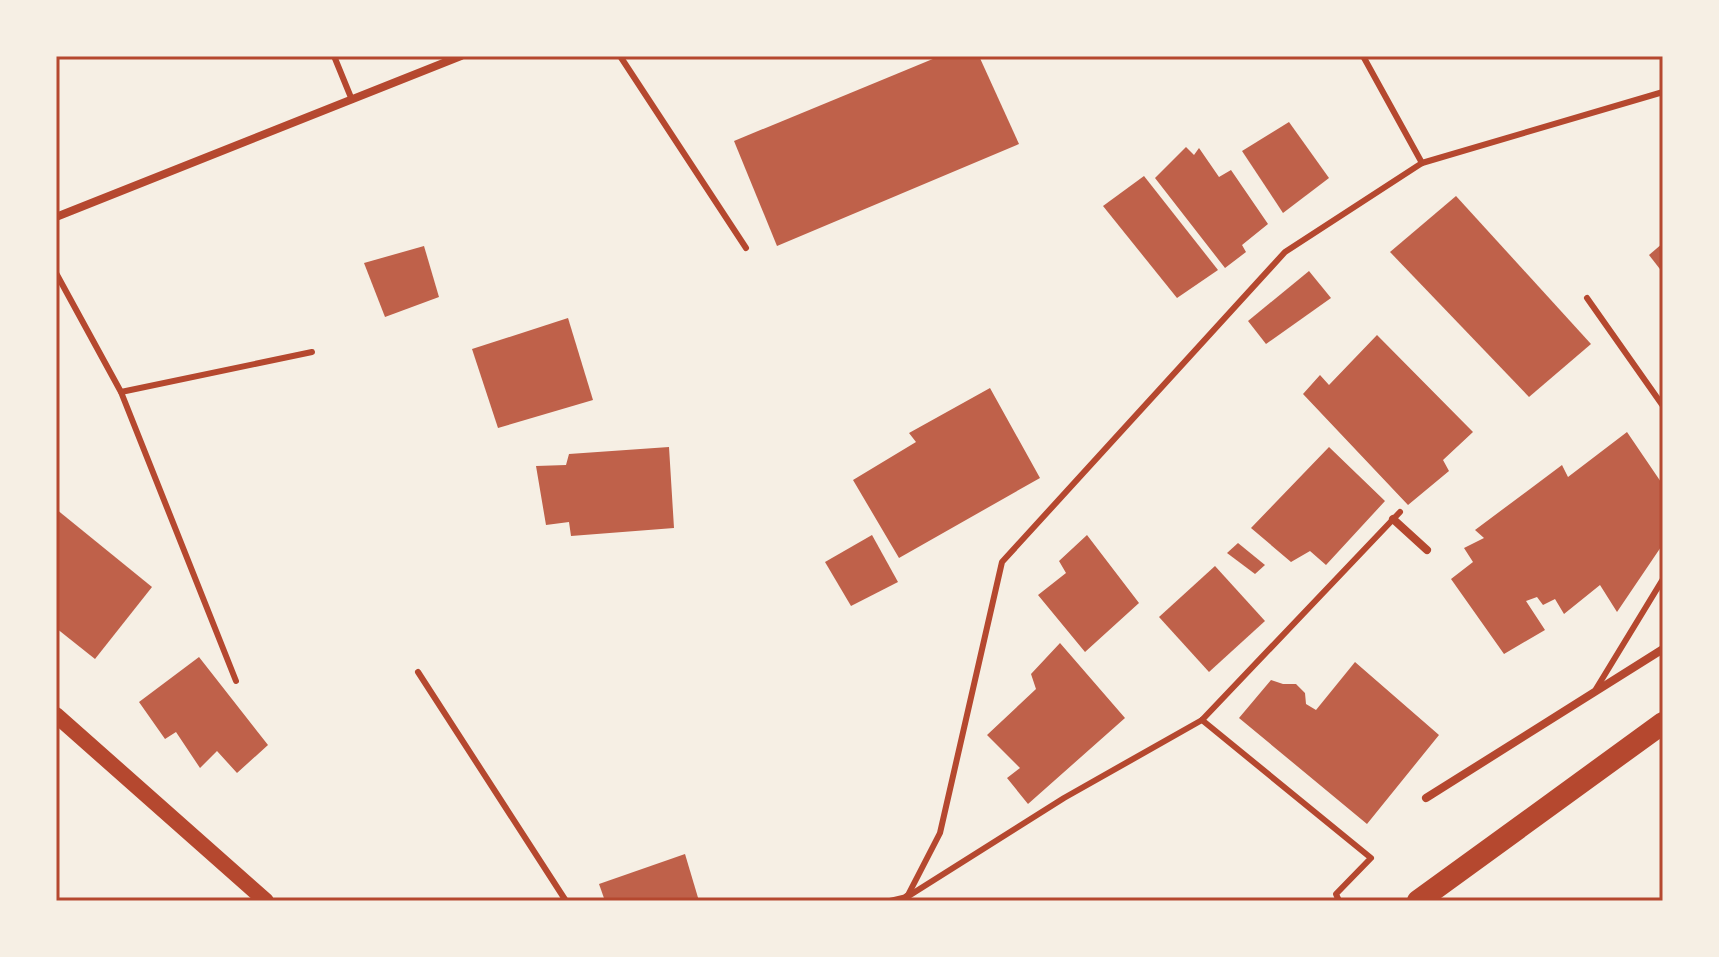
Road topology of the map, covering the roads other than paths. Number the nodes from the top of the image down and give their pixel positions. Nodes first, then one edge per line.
1 (334, 56) edge
2 (461, 56) edge
3 (620, 56) edge
4 (1363, 56) edge
5 (1663, 92) edge
6 (352, 100) junction
7 (1422, 163) junction
8 (56, 217) edge
9 (746, 248) dead end
10 (56, 273) edge
11 (1587, 298) dead end
12 (312, 352) dead end
13 (121, 392) junction
14 (1663, 406) edge
15 (1400, 512) dead end
16 (1393, 519) junction
17 (1427, 550) dead end
18 (1663, 579) edge
19 (1663, 649) edge
20 (418, 672) dead end
21 (236, 681) dead end
22 (1595, 692) junction
23 (56, 715) edge
24 (1202, 720) junction
25 (1663, 723) edge
26 (1426, 798) dead end
27 (906, 899) edge
28 (1422, 900) edge
29 (266, 901) edge
30 (566, 901) edge
31 (890, 901) edge
32 (1339, 901) edge

1 - 6 lane
2 - 6 street
3 - 9 lane
4 - 7 lane
5 - 7 lane
6 - 8 street
7 - 27 lane
10 - 13 lane
11 - 14 lane
12 - 13 lane
13 - 21 lane
15 - 16 lane
16 - 17 street
16 - 24 lane
18 - 22 lane
19 - 22 street
20 - 30 lane
22 - 26 street
23 - 29 main road
24 - 27 lane
24 - 32 lane
25 - 28 highway
27 - 31 lane

